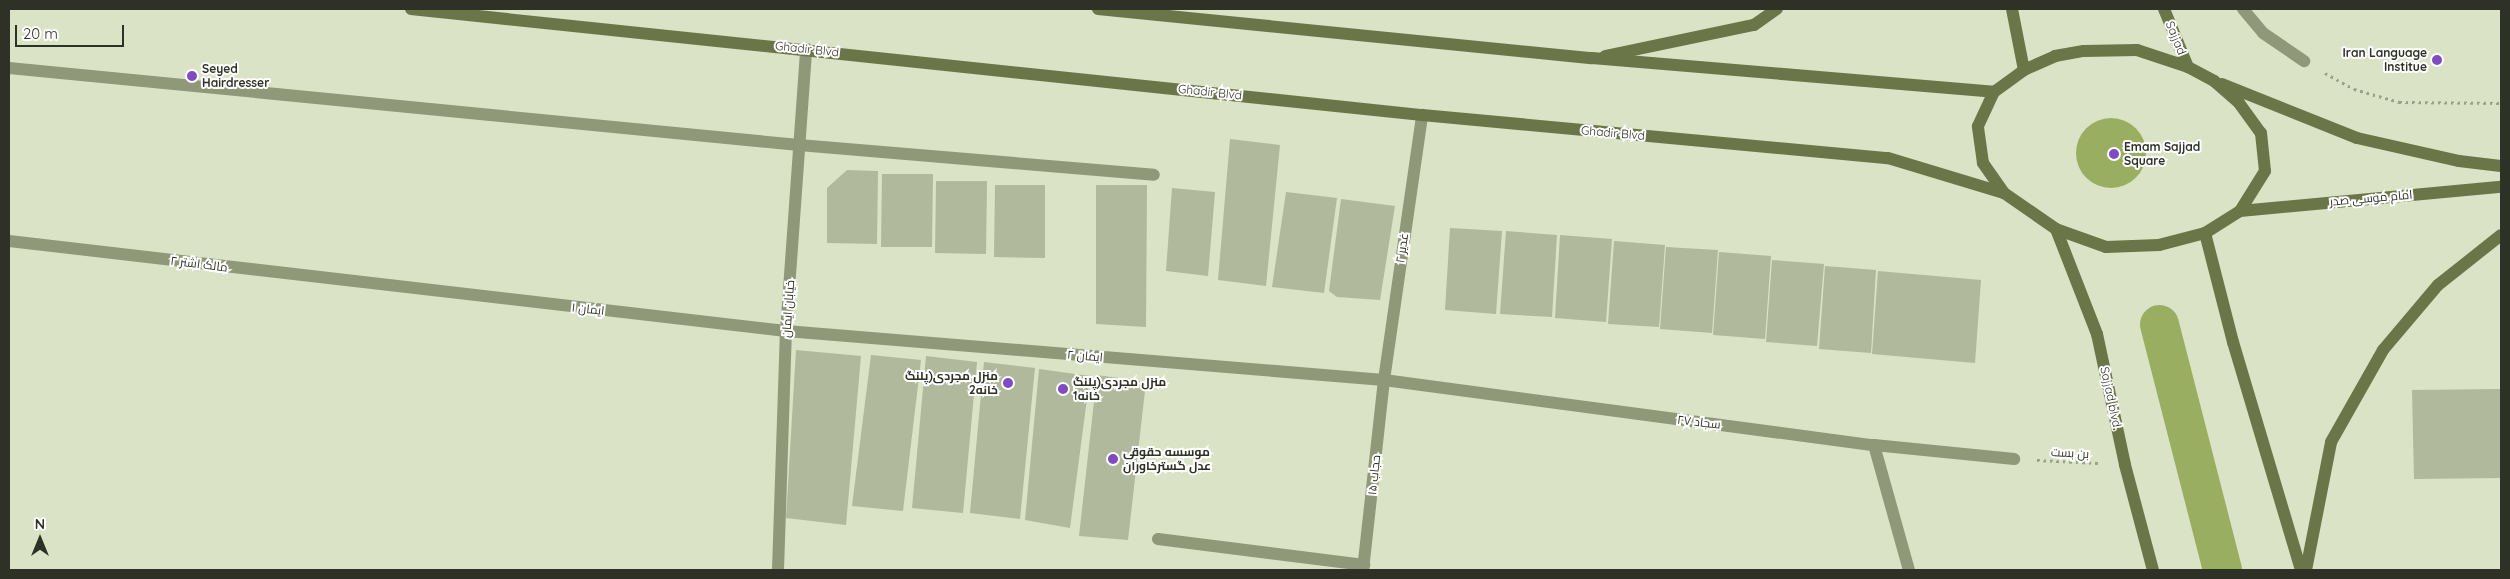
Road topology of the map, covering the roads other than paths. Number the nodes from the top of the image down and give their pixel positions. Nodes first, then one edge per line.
1 (411, 9) edge
2 (1098, 9) edge
3 (1777, 9) edge
4 (2012, 9) edge
5 (2164, 9) edge
6 (2243, 9) edge
7 (806, 49) junction
8 (1592, 58) junction
9 (2304, 61) road end
10 (2188, 67) junction
11 (9, 68) edge
12 (2024, 70) junction
13 (2214, 81) junction
14 (1994, 92) junction
15 (1422, 115) junction
16 (799, 145) junction
17 (2501, 166) edge
18 (1154, 175) dead end
19 (2501, 187) edge
20 (2004, 193) junction
21 (2240, 211) junction
22 (2056, 229) junction
23 (2205, 233) junction
24 (2501, 235) edge
25 (9, 241) edge
26 (390, 286) joint
27 (786, 331) junction
28 (1384, 380) junction
29 (1874, 445) junction
30 (2014, 459) road end
31 (1158, 538) dead end
32 (1364, 567) edge
33 (778, 570) edge
34 (1909, 570) edge
35 (2153, 570) edge
36 (2301, 570) edge
37 (2306, 570) edge

1 - 7 main road, Ghadir Blvd
2 - 8 main road
3 - 8 main road
4 - 12 main road
5 - 10 main road, Sajjad
6 - 9 street
7 - 15 main road, Ghadir Blvd
7 - 16 street, خیابان ایمان
8 - 14 main road
10 - 12 main road
10 - 13 main road
11 - 16 street
12 - 14 main road
13 - 17 main road
13 - 21 main road
14 - 20 main road
15 - 20 main road, Ghadir Blvd
15 - 28 street, غدیر ۲
16 - 18 street
16 - 27 street, خیابان ایمان
19 - 21 main road, امام موسی صدر
20 - 22 main road
21 - 23 main road
22 - 23 main road
22 - 35 main road, Sajjad blvd.
23 - 36 main road
24 - 37 main road
25 - 26 street, مالک اشتر ۲
26 - 27 street, ایمان ۱
27 - 28 street, ایمان ۲
27 - 33 street, خیابان ایمان
28 - 29 street, سجاد ۲۷
28 - 32 street, حجاب ۱۵
29 - 30 street, سجاد ۲۷
29 - 34 street
31 - 32 street

